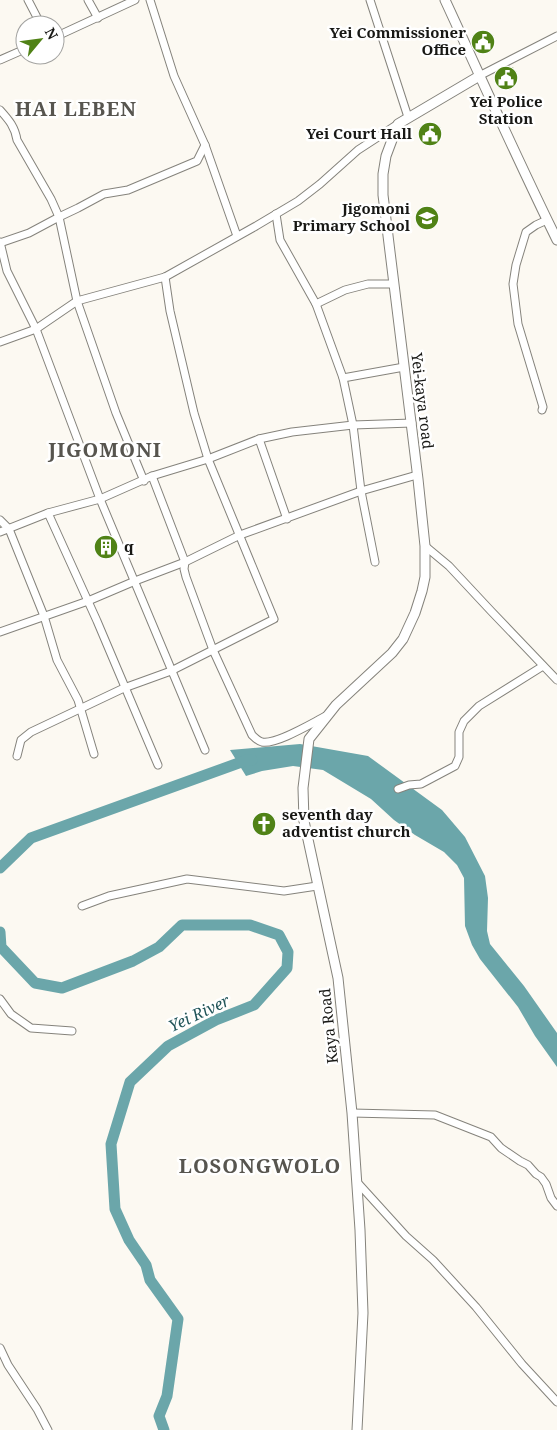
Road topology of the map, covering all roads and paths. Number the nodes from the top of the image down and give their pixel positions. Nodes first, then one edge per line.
1 (28, 0) edge
2 (88, 0) edge
3 (135, 0) edge
4 (150, 0) edge
5 (370, 0) edge
6 (445, 0) edge
7 (36, 15) edge
8 (98, 18) junction
9 (65, 32) edge
10 (557, 36) edge
11 (15, 53) edge
12 (0, 60) edge
13 (480, 75) junction
14 (0, 110) edge
15 (408, 117) junction
16 (398, 124) junction
17 (205, 145) junction
18 (276, 214) junction
19 (59, 217) junction
20 (547, 220) junction
21 (237, 236) junction
22 (557, 240) edge
23 (0, 243) edge
24 (165, 277) junction
25 (393, 284) junction
26 (77, 301) junction
27 (316, 304) junction
28 (36, 329) junction
29 (0, 342) edge
30 (404, 367) junction
31 (343, 378) junction
32 (542, 410) dead end
33 (412, 423) junction
34 (353, 425) junction
35 (259, 439) junction
36 (208, 459) junction
37 (417, 475) junction
38 (152, 476) junction
39 (144, 481) junction
40 (361, 492) junction
41 (100, 499) junction
42 (48, 513) junction
43 (287, 519) junction
44 (0, 520) edge
45 (9, 529) junction
46 (0, 532) edge
47 (240, 535) junction
48 (425, 546) junction
49 (185, 562) junction
50 (375, 562) dead end
51 (135, 581) junction
52 (88, 602) junction
53 (44, 616) junction
54 (0, 632) edge
55 (213, 650) junction
56 (543, 666) junction
57 (170, 670) junction
58 (557, 680) edge
59 (124, 688) junction
60 (80, 707) junction
61 (326, 716) junction
62 (309, 739) joint
63 (205, 750) dead end
64 (94, 754) dead end
65 (17, 756) dead end
66 (158, 765) dead end
67 (398, 789) dead end
68 (317, 886) junction
69 (82, 906) dead end
70 (0, 999) edge
71 (72, 1031) dead end
72 (352, 1113) junction
73 (357, 1182) junction
74 (557, 1206) edge
75 (0, 1348) edge
76 (557, 1402) edge
77 (48, 1430) edge
78 (357, 1430) edge

1 - 7 street
2 - 8 street
3 - 8 street
4 - 17 street
5 - 15 street
6 - 13 main road
8 - 9 street
10 - 13 street
11 - 12 street
13 - 15 main road
13 - 20 main road
14 - 19 street
15 - 16 main road
16 - 18 street
16 - 25 main road, Yei-kaya road
17 - 19 street
17 - 21 street
18 - 21 street
18 - 27 street
19 - 23 street
19 - 26 street
20 - 22 main road
20 - 32 street
21 - 24 street
23 - 28 street
24 - 26 street
24 - 36 street
25 - 27 street
25 - 30 main road, Yei-kaya road
26 - 28 street
26 - 39 street
27 - 31 street
28 - 29 street
28 - 41 street
30 - 31 street
30 - 33 main road, Yei-kaya road
31 - 34 street
33 - 34 street
33 - 37 main road, Yei-kaya road
34 - 35 street
34 - 40 street
35 - 36 street
35 - 43 street
36 - 38 street
36 - 47 street
37 - 40 street
37 - 48 main road, Yei-kaya road
38 - 39 street
38 - 49 street
39 - 41 street
40 - 43 street
40 - 50 street
41 - 42 street
41 - 51 street
42 - 45 street
42 - 52 street
43 - 47 street
44 - 45 street
45 - 46 street
45 - 53 street
47 - 49 street
47 - 55 street
48 - 56 street
48 - 61 main road, Yei-kaya road
49 - 51 street
49 - 55 street
51 - 52 street
51 - 57 street
52 - 53 street
52 - 59 street
53 - 54 street
53 - 60 street
55 - 57 street
55 - 61 street
56 - 58 street
56 - 67 street
57 - 59 street
57 - 63 street
59 - 60 street
59 - 66 street
60 - 64 street
60 - 65 street
61 - 62 main road, Yei-kaya road
62 - 68 main road, Kaya Road
68 - 69 street
68 - 72 main road, Kaya Road
70 - 71 street
72 - 73 main road, Kaya Road
72 - 74 street
73 - 76 street
73 - 78 main road, Kaya Road
75 - 77 street

